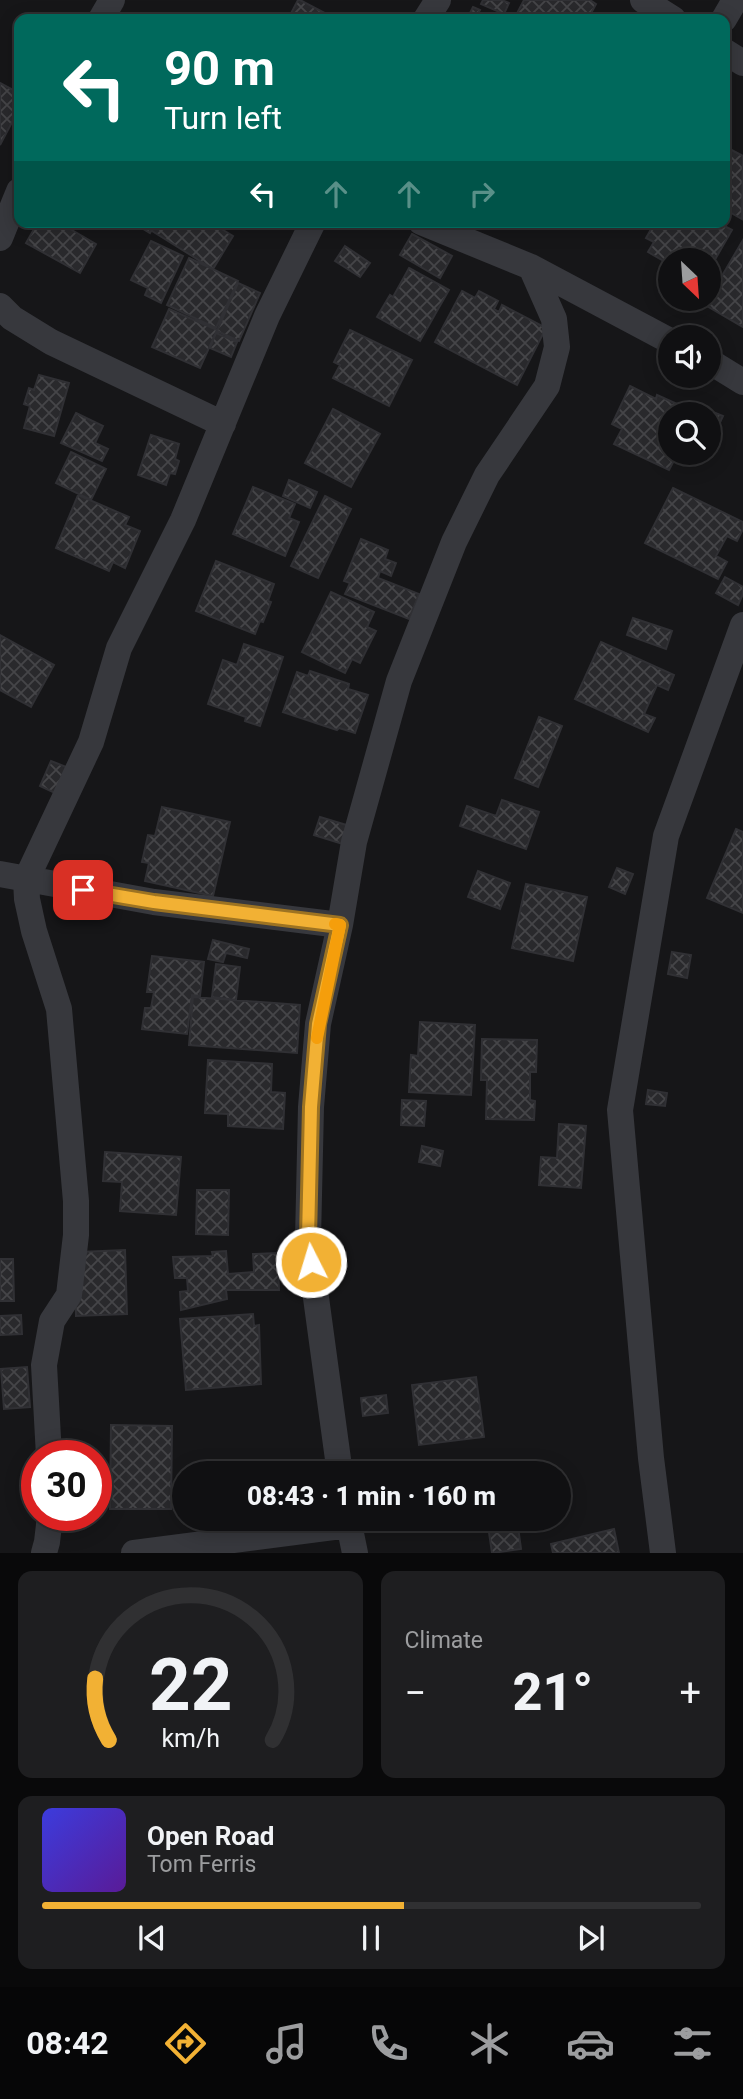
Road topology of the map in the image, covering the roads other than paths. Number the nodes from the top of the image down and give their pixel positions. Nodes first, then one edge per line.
1 (643, 0) edge
2 (665, 14) edge
3 (14, 203) edge
4 (310, 228) edge
5 (436, 228) edge
6 (0, 238) edge
7 (531, 267) junction
8 (0, 306) edge
9 (658, 335) edge
10 (721, 368) edge
11 (743, 382) edge
12 (223, 424) junction
13 (743, 625) edge
14 (0, 874) edge
15 (26, 880) junction
16 (340, 925) junction
17 (48, 1440) edge
18 (338, 1461) edge
19 (48, 1531) edge
20 (286, 1531) edge
21 (350, 1531) edge
22 (44, 1553) edge
23 (134, 1553) edge
24 (355, 1553) edge
25 (663, 1553) edge

1 - 2 street
3 - 6 street
4 - 12 street
5 - 7 street
7 - 9 street
7 - 16 street
8 - 12 street
10 - 11 street
12 - 15 street
13 - 25 street
14 - 15 street
15 - 16 street
15 - 17 street
16 - 18 street
19 - 22 street
20 - 23 street
21 - 24 street

